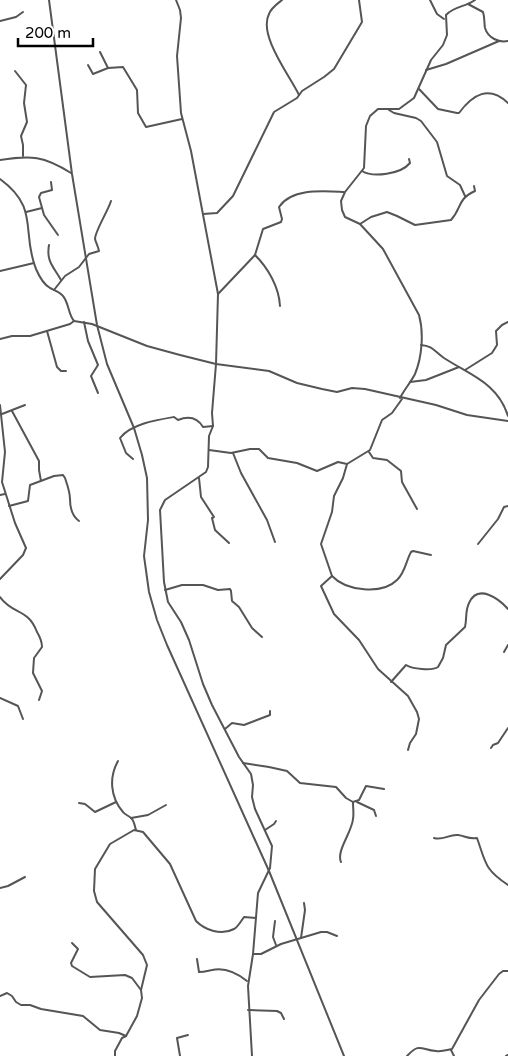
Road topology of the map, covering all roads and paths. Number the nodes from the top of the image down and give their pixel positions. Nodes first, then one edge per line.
1 (49, 0) edge
2 (176, 0) edge
3 (282, 0) edge
4 (359, 0) edge
5 (430, 0) edge
6 (475, 0) edge
7 (468, 4) junction
8 (23, 12) dead end
9 (445, 20) junction
10 (0, 21) edge
11 (499, 41) junction
12 (508, 41) edge
13 (100, 52) dead end
14 (88, 65) dead end
15 (108, 68) junction
16 (426, 70) junction
17 (15, 71) dead end
18 (419, 89) junction
19 (299, 95) junction
20 (508, 103) edge
21 (389, 110) junction
22 (182, 119) junction
23 (23, 156) junction
24 (409, 159) dead end
25 (0, 160) edge
26 (362, 172) junction
27 (72, 174) junction
28 (0, 179) edge
29 (52, 182) dead end
30 (474, 186) dead end
31 (344, 192) junction
32 (465, 196) junction
33 (111, 201) dead end
34 (42, 208) junction
35 (26, 212) junction
36 (203, 214) junction
37 (360, 224) junction
38 (58, 235) dead end
39 (49, 246) dead end
40 (255, 255) junction
41 (86, 258) junction
42 (34, 263) junction
43 (0, 271) edge
44 (61, 280) junction
45 (54, 290) junction
46 (218, 294) junction
47 (280, 306) dead end
48 (74, 321) junction
49 (84, 322) junction
50 (508, 322) edge
51 (97, 325) junction
52 (47, 332) junction
53 (0, 340) edge
54 (421, 346) junction
55 (216, 364) junction
56 (459, 367) junction
57 (465, 370) junction
58 (66, 371) dead end
59 (410, 382) junction
60 (98, 393) dead end
61 (401, 398) junction
62 (0, 405) edge
63 (25, 405) dead end
64 (12, 411) junction
65 (2, 414) junction
66 (508, 416) edge
67 (508, 421) edge
68 (213, 426) junction
69 (134, 428) junction
70 (209, 450) junction
71 (369, 452) junction
72 (233, 453) junction
73 (133, 459) dead end
74 (347, 464) junction
75 (199, 478) junction
76 (41, 481) junction
77 (5, 494) junction
78 (0, 495) edge
79 (9, 506) junction
80 (508, 506) edge
81 (417, 509) dead end
82 (80, 521) dead end
83 (276, 542) dead end
84 (229, 543) dead end
85 (478, 544) dead end
86 (431, 556) dead end
87 (332, 576) junction
88 (0, 579) edge
89 (165, 590) junction
90 (0, 597) edge
91 (508, 609) edge
92 (262, 637) dead end
93 (508, 645) edge
94 (504, 652) dead end
95 (391, 682) junction
96 (0, 698) edge
97 (39, 700) dead end
98 (270, 711) dead end
99 (23, 719) dead end
100 (508, 728) edge
101 (225, 729) junction
102 (491, 748) dead end
103 (408, 750) dead end
104 (118, 761) dead end
105 (243, 763) junction
106 (384, 789) dead end
107 (116, 802) junction
108 (353, 802) junction
109 (357, 802) junction
110 (79, 803) dead end
111 (166, 805) dead end
112 (376, 816) dead end
113 (131, 818) junction
114 (276, 821) dead end
115 (136, 830) junction
116 (265, 830) junction
117 (434, 838) dead end
118 (340, 862) dead end
119 (269, 871) junction
120 (25, 876) dead end
121 (508, 885) edge
122 (0, 888) edge
123 (304, 903) dead end
124 (256, 918) junction
125 (275, 921) dead end
126 (337, 936) dead end
127 (301, 939) junction
128 (297, 940) junction
129 (72, 944) dead end
130 (276, 946) junction
131 (253, 954) junction
132 (197, 959) dead end
133 (508, 971) edge
134 (248, 982) junction
135 (142, 990) junction
136 (0, 996) edge
137 (248, 1010) junction
138 (284, 1019) dead end
139 (188, 1035) dead end
140 (126, 1036) junction
141 (451, 1050) junction
142 (115, 1056) edge
143 (180, 1056) edge
144 (252, 1056) edge
145 (344, 1056) edge
146 (407, 1056) edge
147 (454, 1056) edge

1 - 27 street
2 - 22 street
3 - 19 street
4 - 19 street
5 - 9 street
6 - 7 street
7 - 9 street
7 - 11 street
8 - 10 street
9 - 16 street
11 - 12 street
11 - 16 street
13 - 15 street
14 - 15 street
15 - 22 street
16 - 18 street
17 - 23 street
18 - 20 street
18 - 21 street
19 - 36 street
21 - 26 street
21 - 32 street
22 - 36 street
23 - 25 street
23 - 27 street
24 - 26 street
26 - 31 street
27 - 41 street
28 - 35 street
29 - 34 street
30 - 32 street
31 - 37 street
31 - 40 street
32 - 37 street
33 - 41 street
34 - 35 street
34 - 38 street
35 - 42 street
36 - 46 street
37 - 54 street
39 - 44 street
40 - 46 street
40 - 47 street
41 - 44 street
41 - 51 street
42 - 43 street
42 - 45 street
44 - 45 street
45 - 48 street
46 - 55 street
48 - 49 street
48 - 52 street
49 - 51 street
49 - 60 street
50 - 57 street
51 - 55 street
51 - 69 street
52 - 53 street
52 - 58 street
54 - 56 street
54 - 59 street
55 - 61 street
55 - 68 street
56 - 57 street
56 - 59 street
57 - 66 street
59 - 61 street
61 - 67 street
61 - 71 street
62 - 65 street
63 - 64 street
64 - 65 street
64 - 76 street
65 - 77 street
68 - 69 street
68 - 70 street
69 - 73 street
69 - 119 street
70 - 72 street
70 - 75 street
71 - 74 street
71 - 81 street
72 - 74 street
72 - 83 street
74 - 87 street
75 - 84 street
75 - 89 street
76 - 79 street
76 - 82 street
77 - 78 street
77 - 79 street
79 - 88 street
80 - 85 street
86 - 87 street
87 - 95 street
89 - 92 street
89 - 101 street
90 - 97 street
91 - 95 street
93 - 94 street
95 - 103 street
96 - 99 street
98 - 101 street
100 - 102 street
101 - 105 street
104 - 107 street
105 - 108 street
105 - 116 street
106 - 109 street
107 - 110 street
107 - 113 street
108 - 109 street
108 - 118 street
109 - 112 street
111 - 113 street
113 - 115 street
114 - 116 street
115 - 124 street
115 - 135 street
116 - 119 street
117 - 121 street
119 - 124 street
119 - 128 street
120 - 122 street
123 - 127 street
124 - 131 street
125 - 130 street
126 - 127 street
127 - 128 street
128 - 130 street
128 - 145 street
129 - 135 street
130 - 131 street
131 - 134 street
132 - 134 street
133 - 141 street
134 - 137 street
135 - 140 street
136 - 140 street
137 - 138 street
137 - 144 street
139 - 143 street
140 - 142 street
141 - 146 street
141 - 147 street

